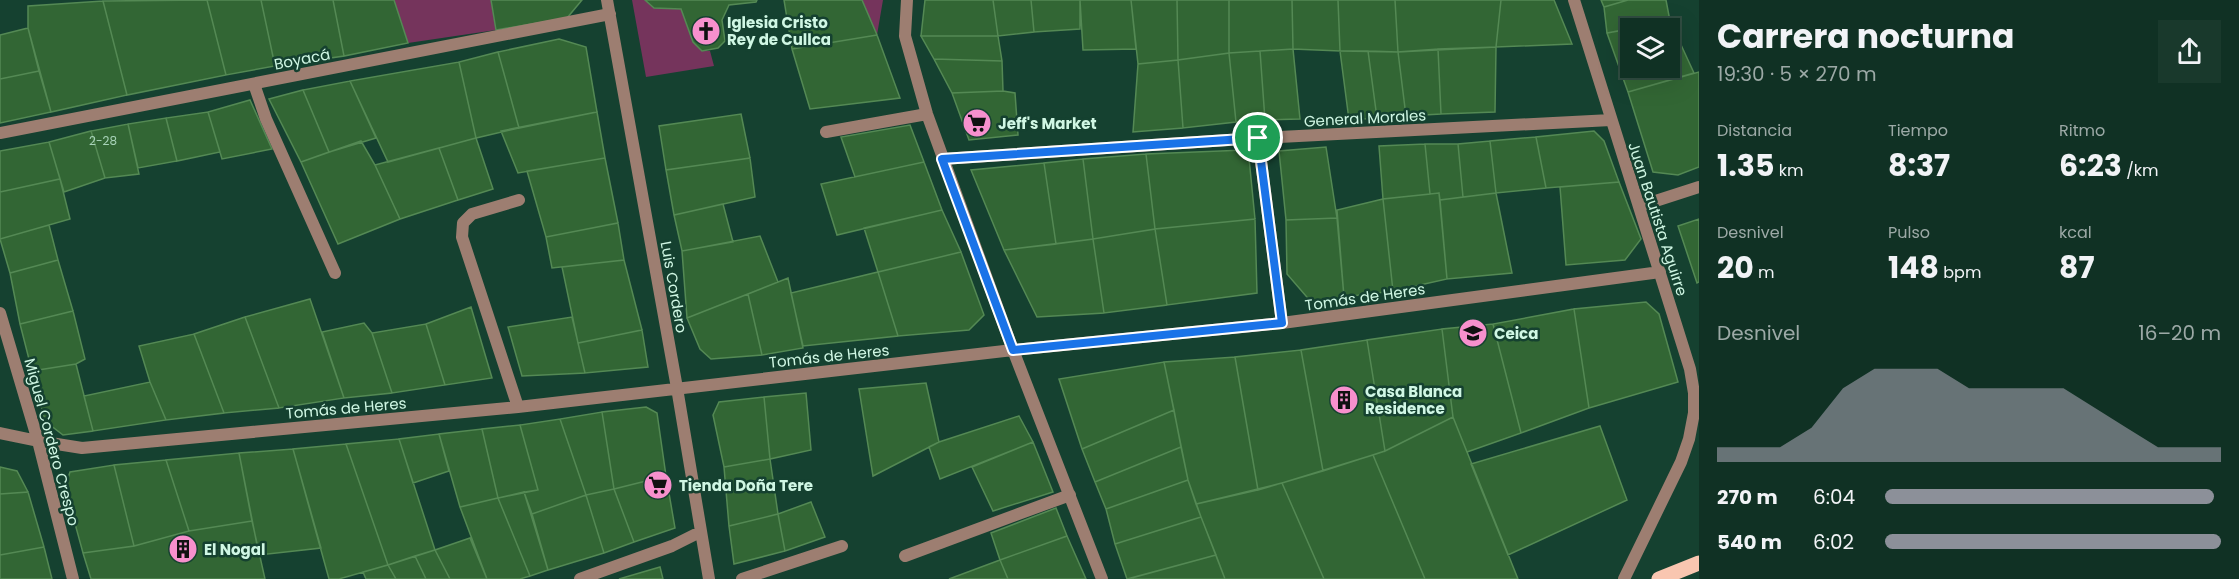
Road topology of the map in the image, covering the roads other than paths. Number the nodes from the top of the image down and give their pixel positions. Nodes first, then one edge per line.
1 (607, 0) edge
2 (907, 0) edge
3 (1574, 0) edge
4 (610, 14) junction
5 (254, 84) junction
6 (927, 114) junction
7 (1611, 120) junction
8 (826, 132) dead end
9 (0, 134) edge
10 (1258, 138) junction
11 (942, 159) junction
12 (1699, 187) edge
13 (519, 200) dead end
14 (1640, 206) junction
15 (1660, 272) junction
16 (335, 273) dead end
17 (0, 313) edge
18 (1282, 323) junction
19 (1013, 350) junction
20 (677, 388) junction
21 (519, 407) junction
22 (0, 433) edge
23 (38, 441) junction
24 (1070, 495) junction
25 (700, 532) junction
26 (842, 546) dead end
27 (905, 556) dead end
28 (1699, 563) edge
29 (73, 579) edge
30 (580, 579) edge
31 (709, 579) edge
32 (742, 579) edge
33 (1102, 579) edge
34 (1624, 579) edge
35 (1659, 579) edge

1 - 4 street, Luis Cordero
2 - 6 street
3 - 7 street, Juan Bautista Aguirre
4 - 5 street, Boyacá
4 - 20 street, Luis Cordero
5 - 9 street, Boyacá
5 - 16 street
6 - 8 street
6 - 11 street
7 - 10 street, General Morales
7 - 14 street, Juan Bautista Aguirre
10 - 11 street, General Morales
10 - 18 street
11 - 19 street
12 - 14 street
13 - 21 street
14 - 15 street, Juan Bautista Aguirre
15 - 18 street, Tomás de Heres
15 - 34 street, Juan Bautista Aguirre
17 - 23 street, Miguel Cordero Crespo
18 - 19 street, Tomás de Heres
19 - 20 street, Tomás de Heres
19 - 24 street
20 - 21 street, Tomás de Heres
20 - 25 street, Luis Cordero
21 - 23 street, Tomás de Heres
22 - 23 street, Tomás de Heres
23 - 29 street, Miguel Cordero Crespo
24 - 27 street
24 - 33 street
25 - 30 street
25 - 31 street, Luis Cordero
26 - 32 street
28 - 35 main road

